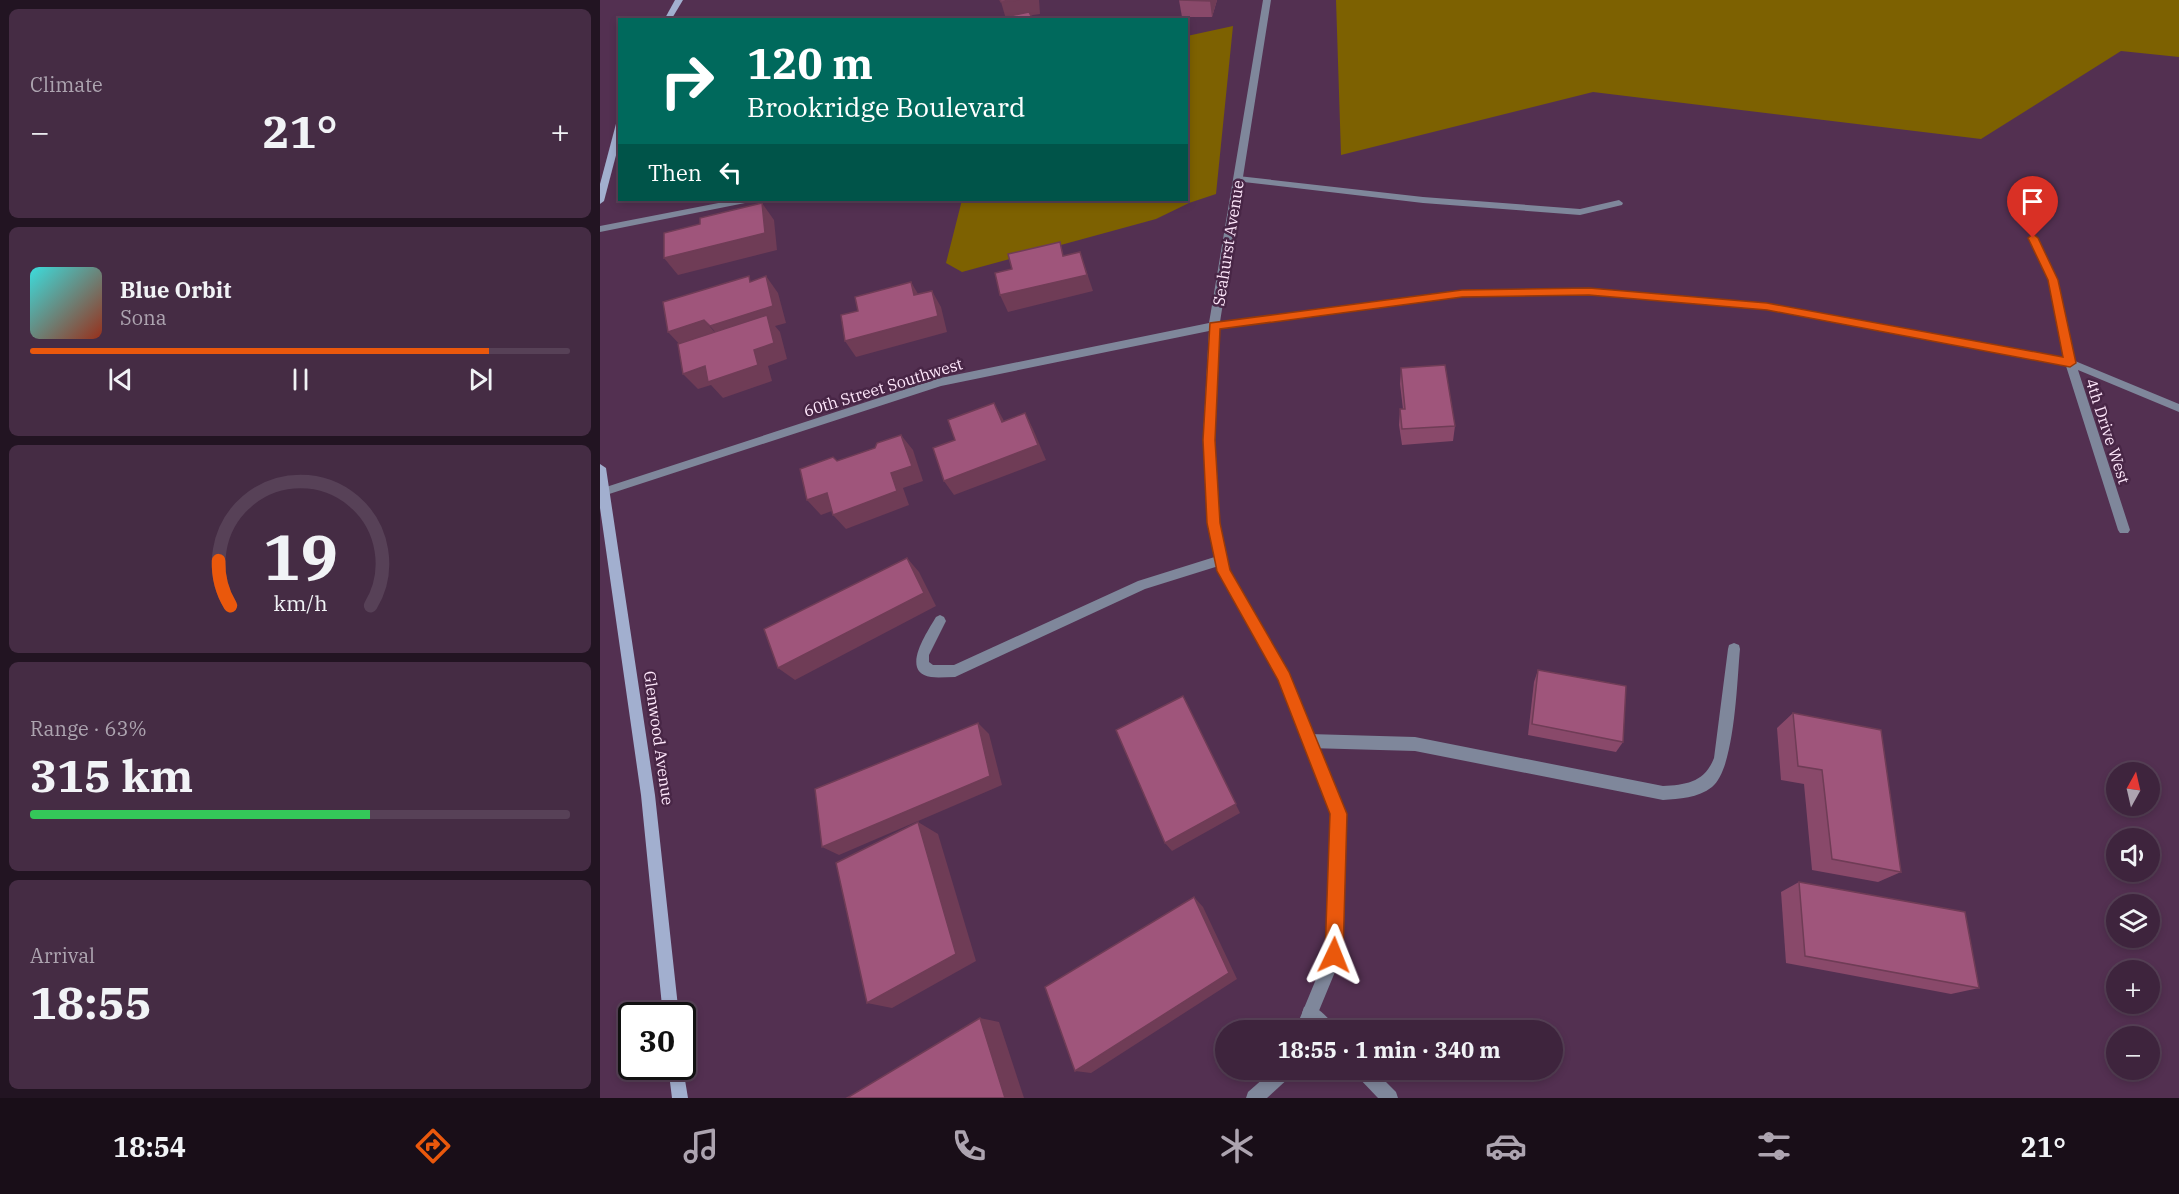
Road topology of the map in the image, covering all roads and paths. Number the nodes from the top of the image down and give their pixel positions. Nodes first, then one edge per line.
1 (680, 0) edge
2 (1267, 0) edge
3 (668, 18) edge
4 (617, 142) edge
5 (1238, 179) junction
6 (600, 201) edge
7 (740, 201) edge
8 (1618, 203) dead end
9 (600, 229) edge
10 (2033, 238) dead end
11 (1214, 326) junction
12 (2070, 363) junction
13 (2179, 408) edge
14 (600, 468) edge
15 (602, 493) junction
16 (2124, 530) dead end
17 (1221, 560) junction
18 (940, 621) dead end
19 (1734, 649) dead end
20 (1310, 741) junction
21 (670, 1002) edge
22 (1310, 1013) junction
23 (1307, 1020) edge
24 (1317, 1020) edge
25 (678, 1080) edge
26 (1274, 1080) edge
27 (1373, 1080) edge
28 (680, 1098) edge
29 (1254, 1098) edge
30 (1390, 1098) edge

1 - 3 street
2 - 5 street, Seahurst Avenue
4 - 6 street
5 - 8 street
5 - 11 street, Seahurst Avenue
7 - 9 street
10 - 12 street, 4th Drive West
11 - 12 street, 60th Street Southwest
11 - 15 street, 60th Street Southwest
11 - 17 street, Seahurst Avenue
12 - 13 street, 60th Street Southwest
12 - 16 street, 4th Drive West
14 - 15 street, Glenwood Avenue
15 - 21 street, Glenwood Avenue
17 - 18 street
17 - 20 street, Seahurst Avenue
19 - 20 street
20 - 22 street, Seahurst Avenue
22 - 23 street, Seahurst Avenue
22 - 24 street
25 - 28 street
26 - 29 street
27 - 30 street

